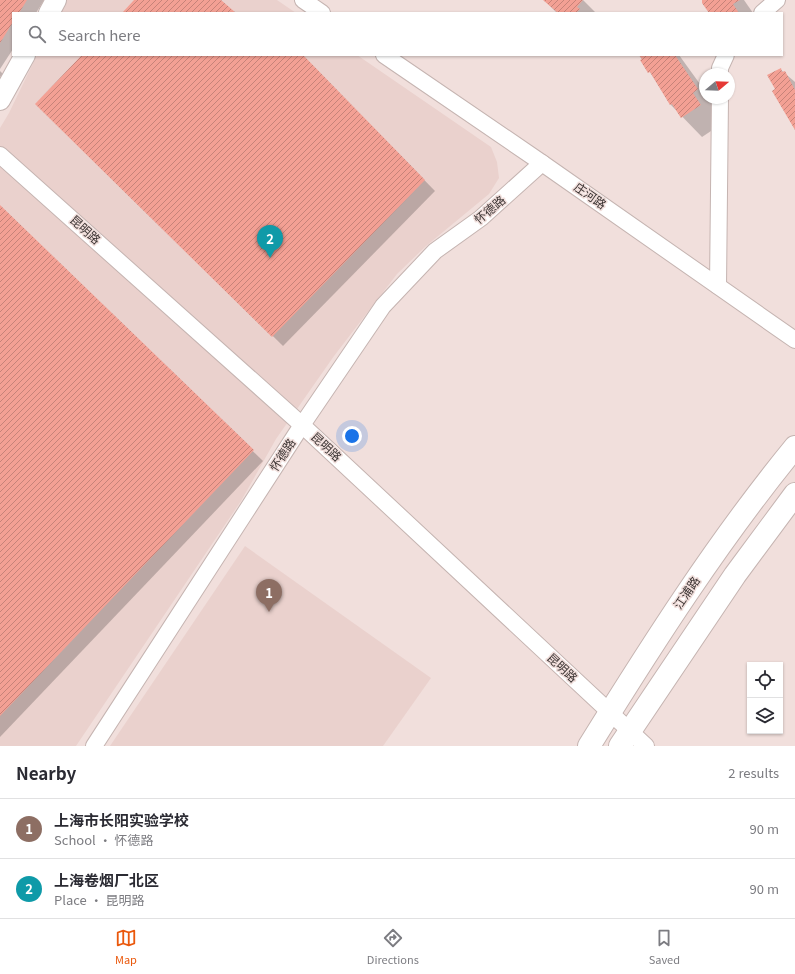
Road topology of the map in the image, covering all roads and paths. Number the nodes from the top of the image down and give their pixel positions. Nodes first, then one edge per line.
1 (56, 0) edge
2 (303, 0) edge
3 (777, 0) edge
4 (50, 12) edge
5 (321, 12) edge
6 (763, 12) edge
7 (24, 56) edge
8 (385, 56) edge
9 (726, 56) edge
10 (720, 68) edge
11 (0, 100) edge
12 (720, 104) edge
13 (0, 154) edge
14 (542, 163) junction
15 (718, 286) junction
16 (795, 340) edge
17 (302, 425) junction
18 (795, 447) edge
19 (795, 494) edge
20 (610, 713) junction
21 (632, 742) edge
22 (94, 746) edge
23 (589, 746) edge

1 - 4 street
2 - 5 street
3 - 6 street
7 - 11 street
8 - 14 street, 庄河路
9 - 10 street
12 - 15 street
13 - 17 street, 昆明路
14 - 15 street, 庄河路
14 - 17 street, 怀德路
15 - 16 street, 庄河路
17 - 20 street, 昆明路
17 - 22 street, 怀德路
18 - 20 main road, 江浦路
19 - 21 main road
20 - 21 street, 昆明路
20 - 23 main road, 江浦路

